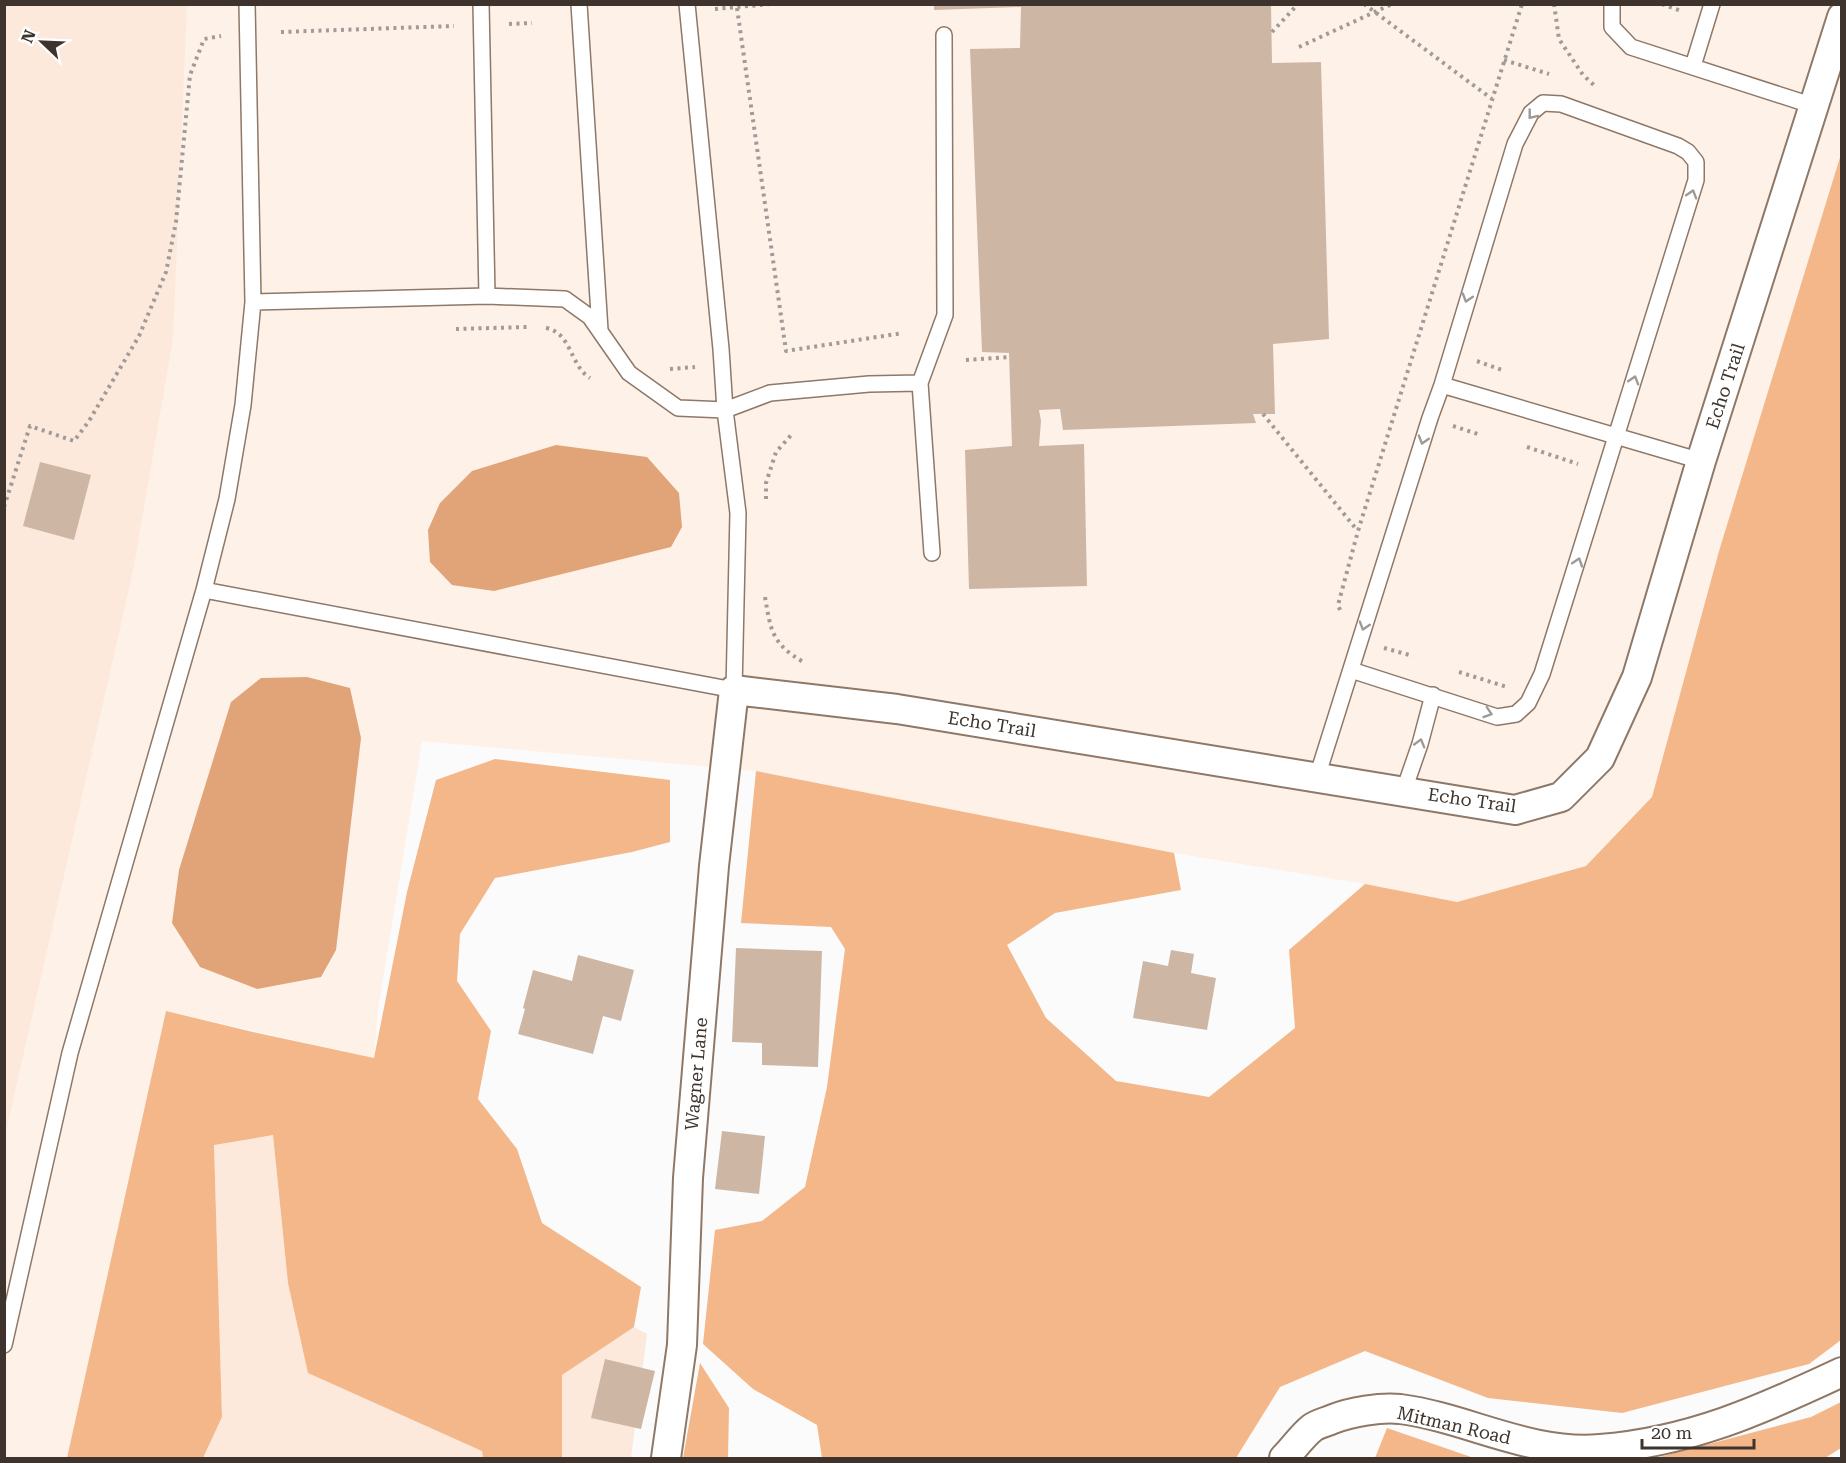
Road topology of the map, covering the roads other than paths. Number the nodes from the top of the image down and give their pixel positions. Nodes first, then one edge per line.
1 (247, 4) edge
2 (481, 4) edge
3 (579, 4) edge
4 (687, 4) edge
5 (1612, 4) edge
6 (1712, 4) edge
7 (1842, 17) edge
8 (944, 35) dead end
9 (1693, 66) junction
10 (1814, 106) junction
11 (487, 296) junction
12 (254, 302) junction
13 (600, 330) junction
14 (920, 383) junction
15 (1442, 385) junction
16 (725, 410) junction
17 (1617, 436) junction
18 (1701, 461) junction
19 (932, 553) dead end
20 (204, 590) junction
21 (1351, 669) junction
22 (734, 690) junction
23 (1433, 694) junction
24 (1317, 777) junction
25 (1404, 790) junction
26 (4, 1346) edge
27 (1842, 1372) edge
28 (666, 1458) edge
29 (1284, 1458) edge

1 - 12 lane
2 - 11 lane
3 - 13 lane
4 - 16 lane
5 - 9 lane
6 - 9 lane
7 - 10 street, Echo Trail
8 - 14 lane
9 - 10 lane
10 - 18 street, Echo Trail
11 - 12 lane
11 - 13 lane
12 - 20 lane
13 - 16 lane
14 - 16 lane
14 - 19 lane
15 - 17 lane
17 -> 15 lane
15 -> 21 lane
16 - 22 lane
17 - 18 lane
23 -> 17 lane
18 - 25 street, Echo Trail
20 - 22 lane
20 - 26 lane
21 - 23 lane
21 - 24 lane
22 - 24 street, Echo Trail
22 - 28 street, Wagner Lane
25 -> 23 lane
24 - 25 street, Echo Trail
27 - 29 street, Mitman Road

